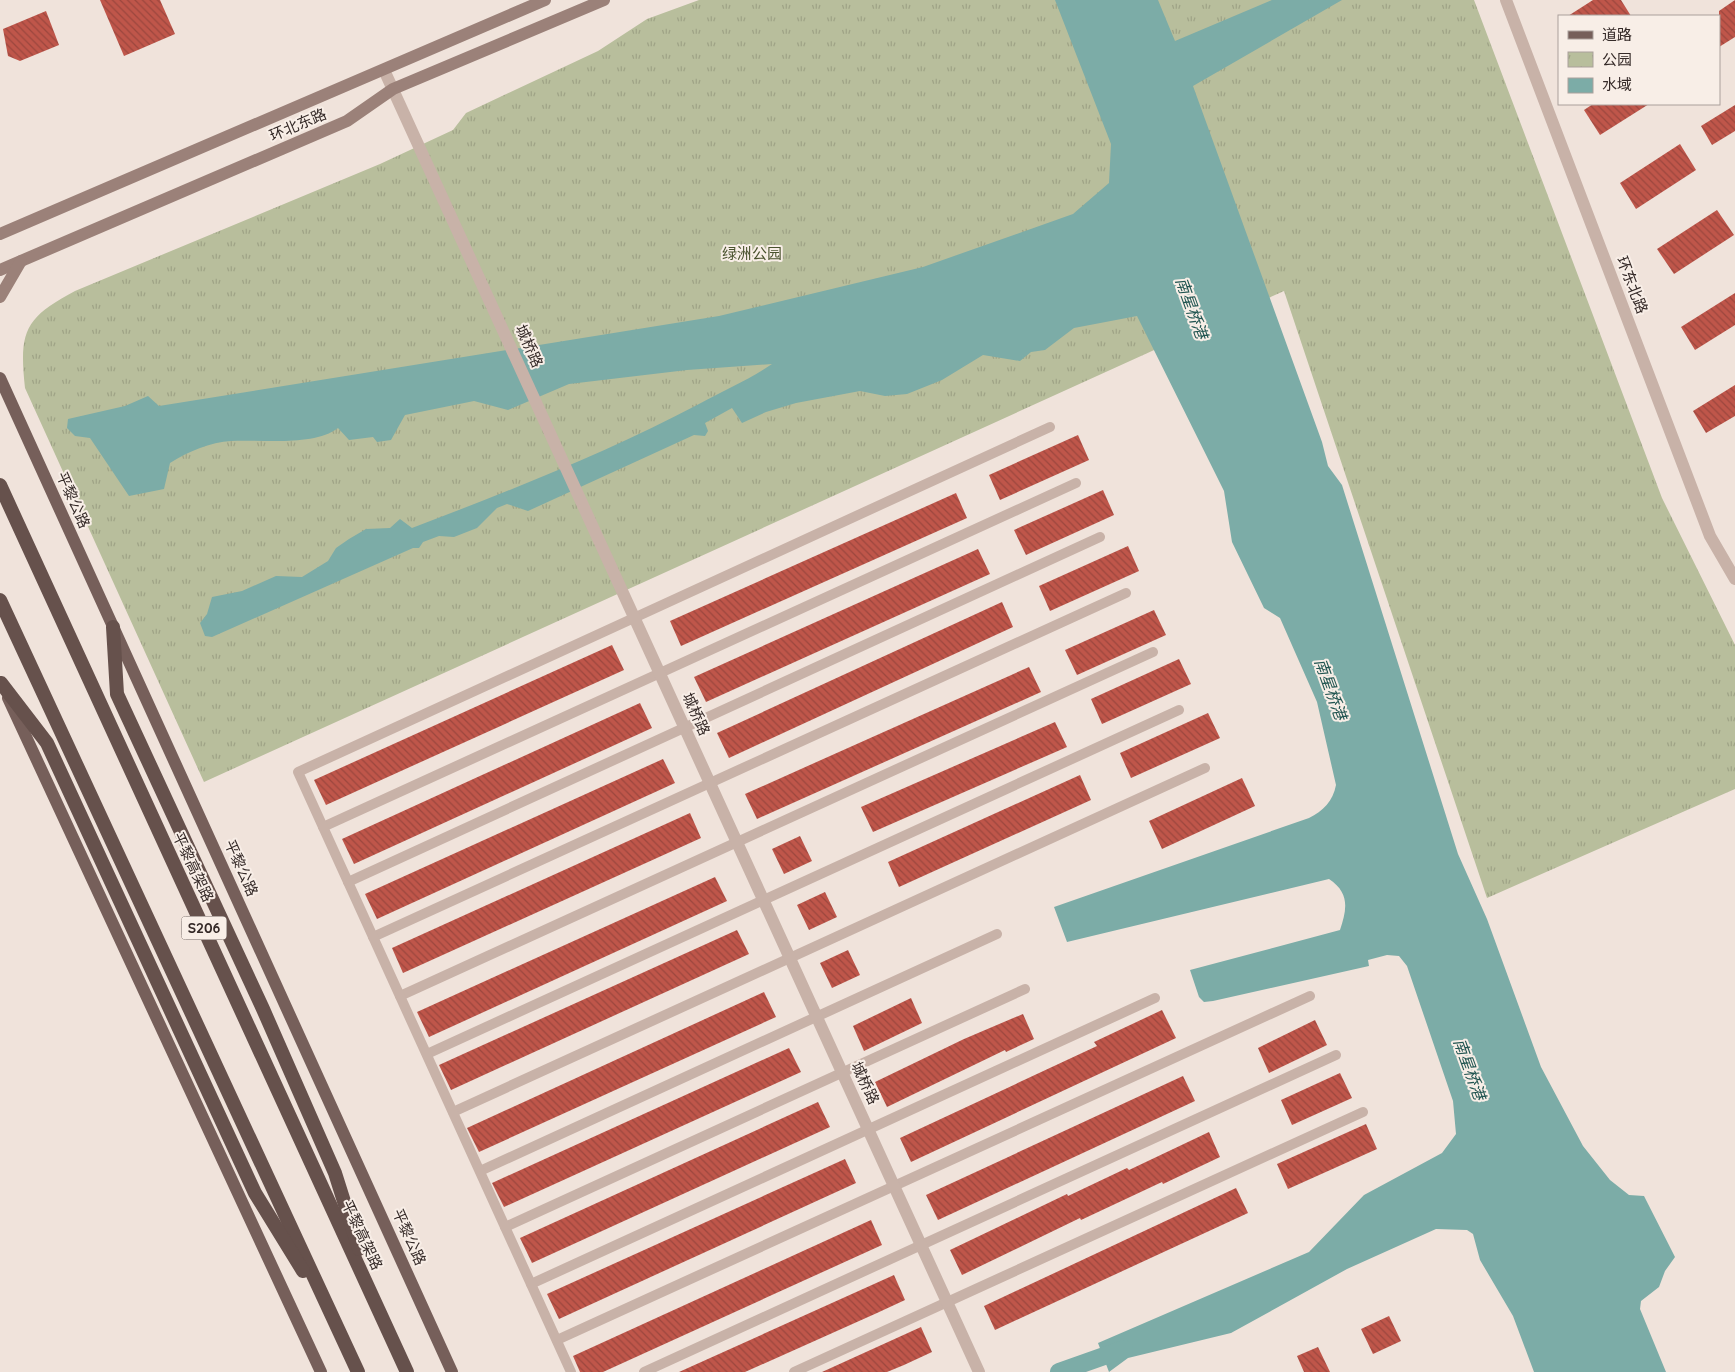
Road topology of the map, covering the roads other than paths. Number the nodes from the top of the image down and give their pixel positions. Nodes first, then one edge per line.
1 (545, 0) edge
2 (604, 0) edge
3 (1506, 0) edge
4 (384, 70) junction
5 (393, 89) junction
6 (0, 224) edge
7 (18, 226) junction
8 (0, 234) edge
9 (21, 261) junction
10 (0, 270) edge
11 (0, 297) edge
12 (0, 378) edge
13 (1050, 427) dead end
14 (1076, 483) dead end
15 (0, 485) edge
16 (1100, 537) dead end
17 (1735, 579) edge
18 (1126, 593) dead end
19 (0, 600) edge
20 (634, 618) junction
21 (113, 627) junction
22 (1153, 652) dead end
23 (660, 673) junction
24 (1, 681) edge
25 (1179, 710) dead end
26 (685, 728) junction
27 (1206, 768) dead end
28 (710, 783) junction
29 (323, 827) junction
30 (737, 842) junction
31 (348, 882) junction
32 (763, 900) junction
33 (997, 934) dead end
34 (373, 937) junction
35 (790, 958) junction
36 (1025, 989) dead end
37 (400, 996) junction
38 (1310, 996) dead end
39 (1156, 998) dead end
40 (817, 1017) junction
41 (427, 1054) junction
42 (1336, 1055) dead end
43 (842, 1073) junction
44 (453, 1112) junction
45 (1362, 1112) dead end
46 (868, 1129) junction
47 (480, 1171) junction
48 (894, 1186) junction
49 (505, 1227) junction
50 (921, 1245) junction
51 (531, 1284) junction
52 (375, 1302) junction
53 (947, 1302) junction
54 (335, 1323) junction
55 (557, 1340) junction
56 (321, 1372) edge
57 (358, 1372) edge
58 (407, 1372) edge
59 (452, 1372) edge
60 (572, 1372) edge
61 (644, 1372) edge
62 (794, 1372) edge
63 (979, 1372) edge

1 - 4 main road, 环北东路
2 - 5 main road, 环北东路
3 - 17 street, 环东北路
4 - 5 street, 城桥路
4 - 7 main road, 环北东路
5 - 9 main road, 环北东路
5 - 20 street, 城桥路
6 - 7 main road
7 - 8 main road, 环北东路
9 - 10 main road, 环北东路
9 - 11 main road
12 - 21 main road, 平黎公路
13 - 20 lane
14 - 23 lane
15 - 52 highway, 平黎高架路 / S206
16 - 26 lane
18 - 28 lane
19 - 54 highway, S206
20 - 23 street, 城桥路
20 - 29 lane
21 - 52 highway
21 - 59 main road, 平黎公路
22 - 30 lane
23 - 26 street, 城桥路
23 - 29 lane
24 - 54 highway
24 - 56 main road
25 - 32 lane
26 - 28 street, 城桥路
26 - 31 lane
27 - 35 lane
28 - 30 street, 城桥路
28 - 34 lane
29 - 31 lane
30 - 32 street, 城桥路
30 - 37 lane
31 - 34 lane
32 - 35 street, 城桥路
32 - 41 lane
33 - 40 lane
34 - 37 lane
35 - 40 street, 城桥路
35 - 44 lane
36 - 43 lane
37 - 41 lane
38 - 48 lane
39 - 46 lane
40 - 43 street, 城桥路
40 - 47 lane
41 - 44 lane
42 - 50 lane
43 - 46 street, 城桥路
43 - 49 lane
44 - 47 lane
45 - 53 lane
46 - 48 street, 城桥路
46 - 51 lane
47 - 49 lane
48 - 50 street, 城桥路
48 - 55 lane
49 - 51 lane
50 - 53 street, 城桥路
50 - 61 lane
51 - 55 lane
52 - 58 highway, 平黎高架路 / S206
53 - 62 lane
53 - 63 street, 城桥路
54 - 57 highway, S206
55 - 60 lane

